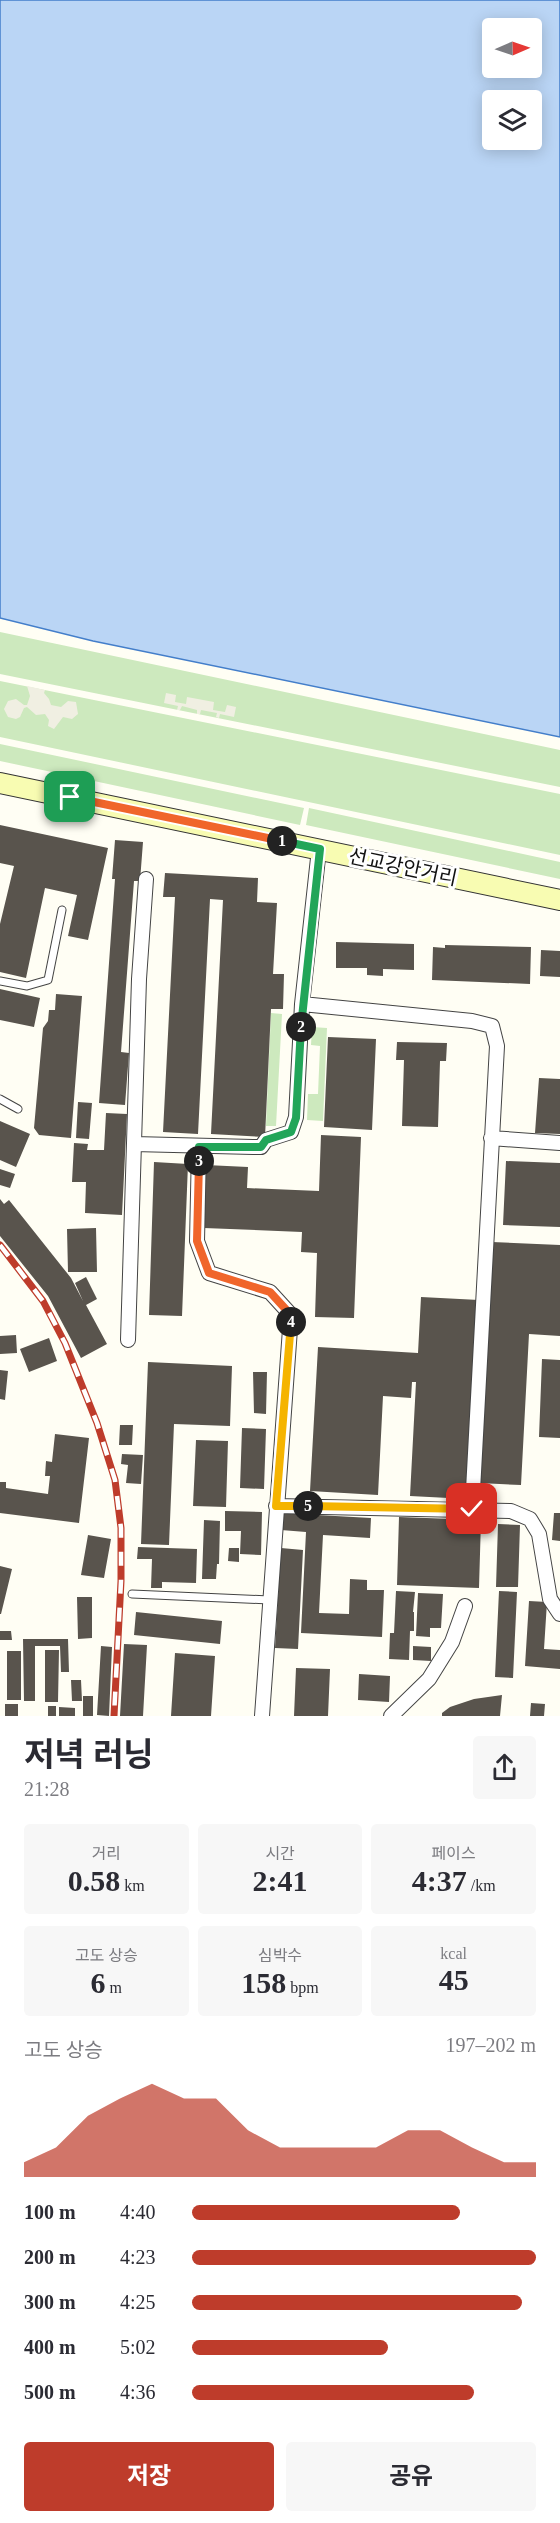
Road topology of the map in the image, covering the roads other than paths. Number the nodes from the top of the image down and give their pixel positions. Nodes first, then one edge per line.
1 (0, 783) edge
2 (320, 849) junction
3 (146, 879) dead end
4 (560, 900) edge
5 (62, 910) dead end
6 (0, 981) edge
7 (302, 1004) junction
8 (0, 1099) edge
9 (18, 1109) dead end
10 (491, 1138) junction
11 (560, 1143) edge
12 (134, 1144) junction
13 (199, 1147) junction
14 (128, 1340) dead end
15 (276, 1506) junction
16 (472, 1509) junction
17 (132, 1594) dead end
18 (269, 1600) junction
19 (465, 1606) dead end
20 (560, 1614) edge
21 (262, 1716) edge
22 (391, 1716) edge

1 - 2 main road, 선교강안거리
2 - 4 main road, 선교강안거리
2 - 7 street
3 - 12 street
5 - 6 lane
7 - 10 street
7 - 13 street
8 - 9 lane
10 - 11 street
10 - 16 street
12 - 13 street
12 - 14 street
13 - 15 street
15 - 16 street
15 - 18 street
16 - 20 street
17 - 18 lane
18 - 21 street
19 - 22 street

